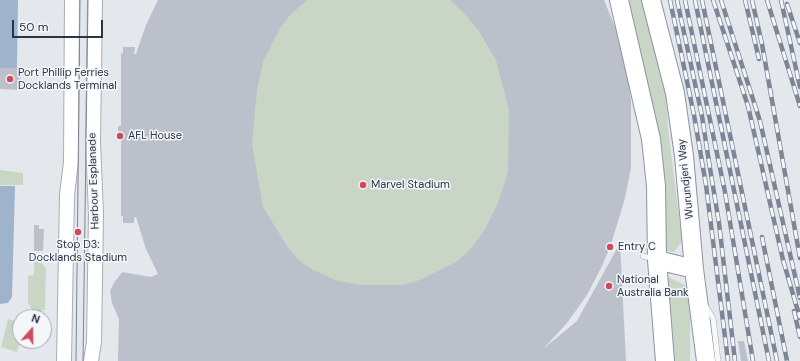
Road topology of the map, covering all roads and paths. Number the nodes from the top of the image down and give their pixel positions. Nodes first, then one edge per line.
1 (72, 0) edge
2 (95, 0) edge
3 (619, 0) edge
4 (651, 0) edge
5 (650, 258) junction
6 (694, 269) junction
7 (697, 294) junction
8 (64, 361) edge
9 (91, 361) edge
10 (665, 361) edge
11 (706, 361) edge
12 (718, 361) edge

1 - 8 street, Harbour Esplanade
2 - 9 street, Harbour Esplanade
3 - 5 highway
4 - 6 highway, Wurundjeri Way
5 - 6 highway
5 - 10 highway
6 - 7 highway, Wurundjeri Way
7 - 11 highway, Wurundjeri Way
7 - 12 lane

